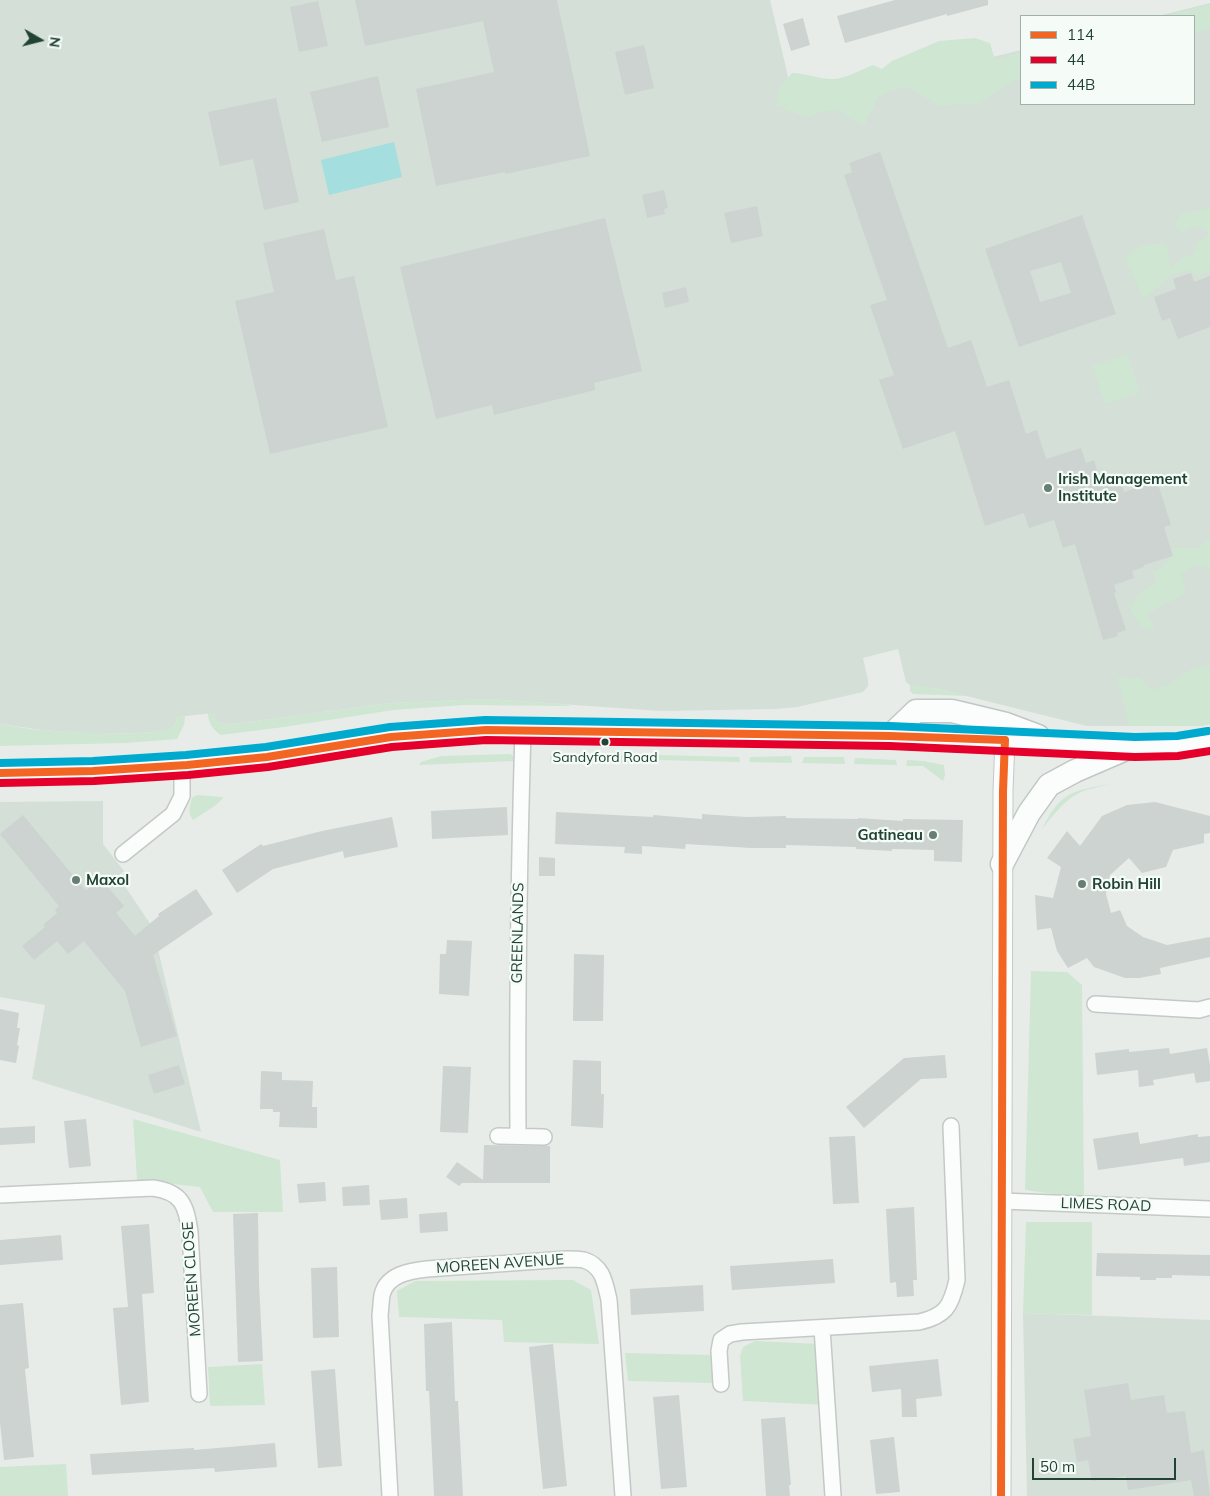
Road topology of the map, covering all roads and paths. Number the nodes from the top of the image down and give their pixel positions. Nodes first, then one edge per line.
1 (523, 730) junction
2 (890, 736) junction
3 (1005, 740) junction
4 (1210, 741) edge
5 (1057, 742) junction
6 (1131, 747) junction
7 (182, 766) junction
8 (0, 773) edge
9 (123, 854) dead end
10 (1002, 864) junction
11 (1095, 1004) dead end
12 (1210, 1007) edge
13 (951, 1126) dead end
14 (498, 1136) dead end
15 (518, 1136) junction
16 (544, 1136) dead end
17 (0, 1195) edge
18 (1002, 1201) junction
19 (1210, 1209) edge
20 (822, 1328) junction
21 (721, 1384) dead end
22 (199, 1394) dead end
23 (390, 1496) edge
24 (623, 1496) edge
25 (833, 1496) edge
26 (1001, 1496) edge

1 - 2 main road
1 - 7 main road
1 - 15 street, GREENLANDS
2 - 3 main road
2 - 5 main road
3 - 5 main road
3 - 10 street
4 - 6 main road
5 - 6 main road
6 - 10 main road
7 - 8 main road
7 - 9 street
10 - 18 street
11 - 12 street
13 - 20 street
14 - 15 street
15 - 16 street
17 - 22 street, MOREEN CLOSE
18 - 19 street, LIMES ROAD
18 - 26 street
20 - 21 street
20 - 25 street
23 - 24 street, MOREEN AVENUE

